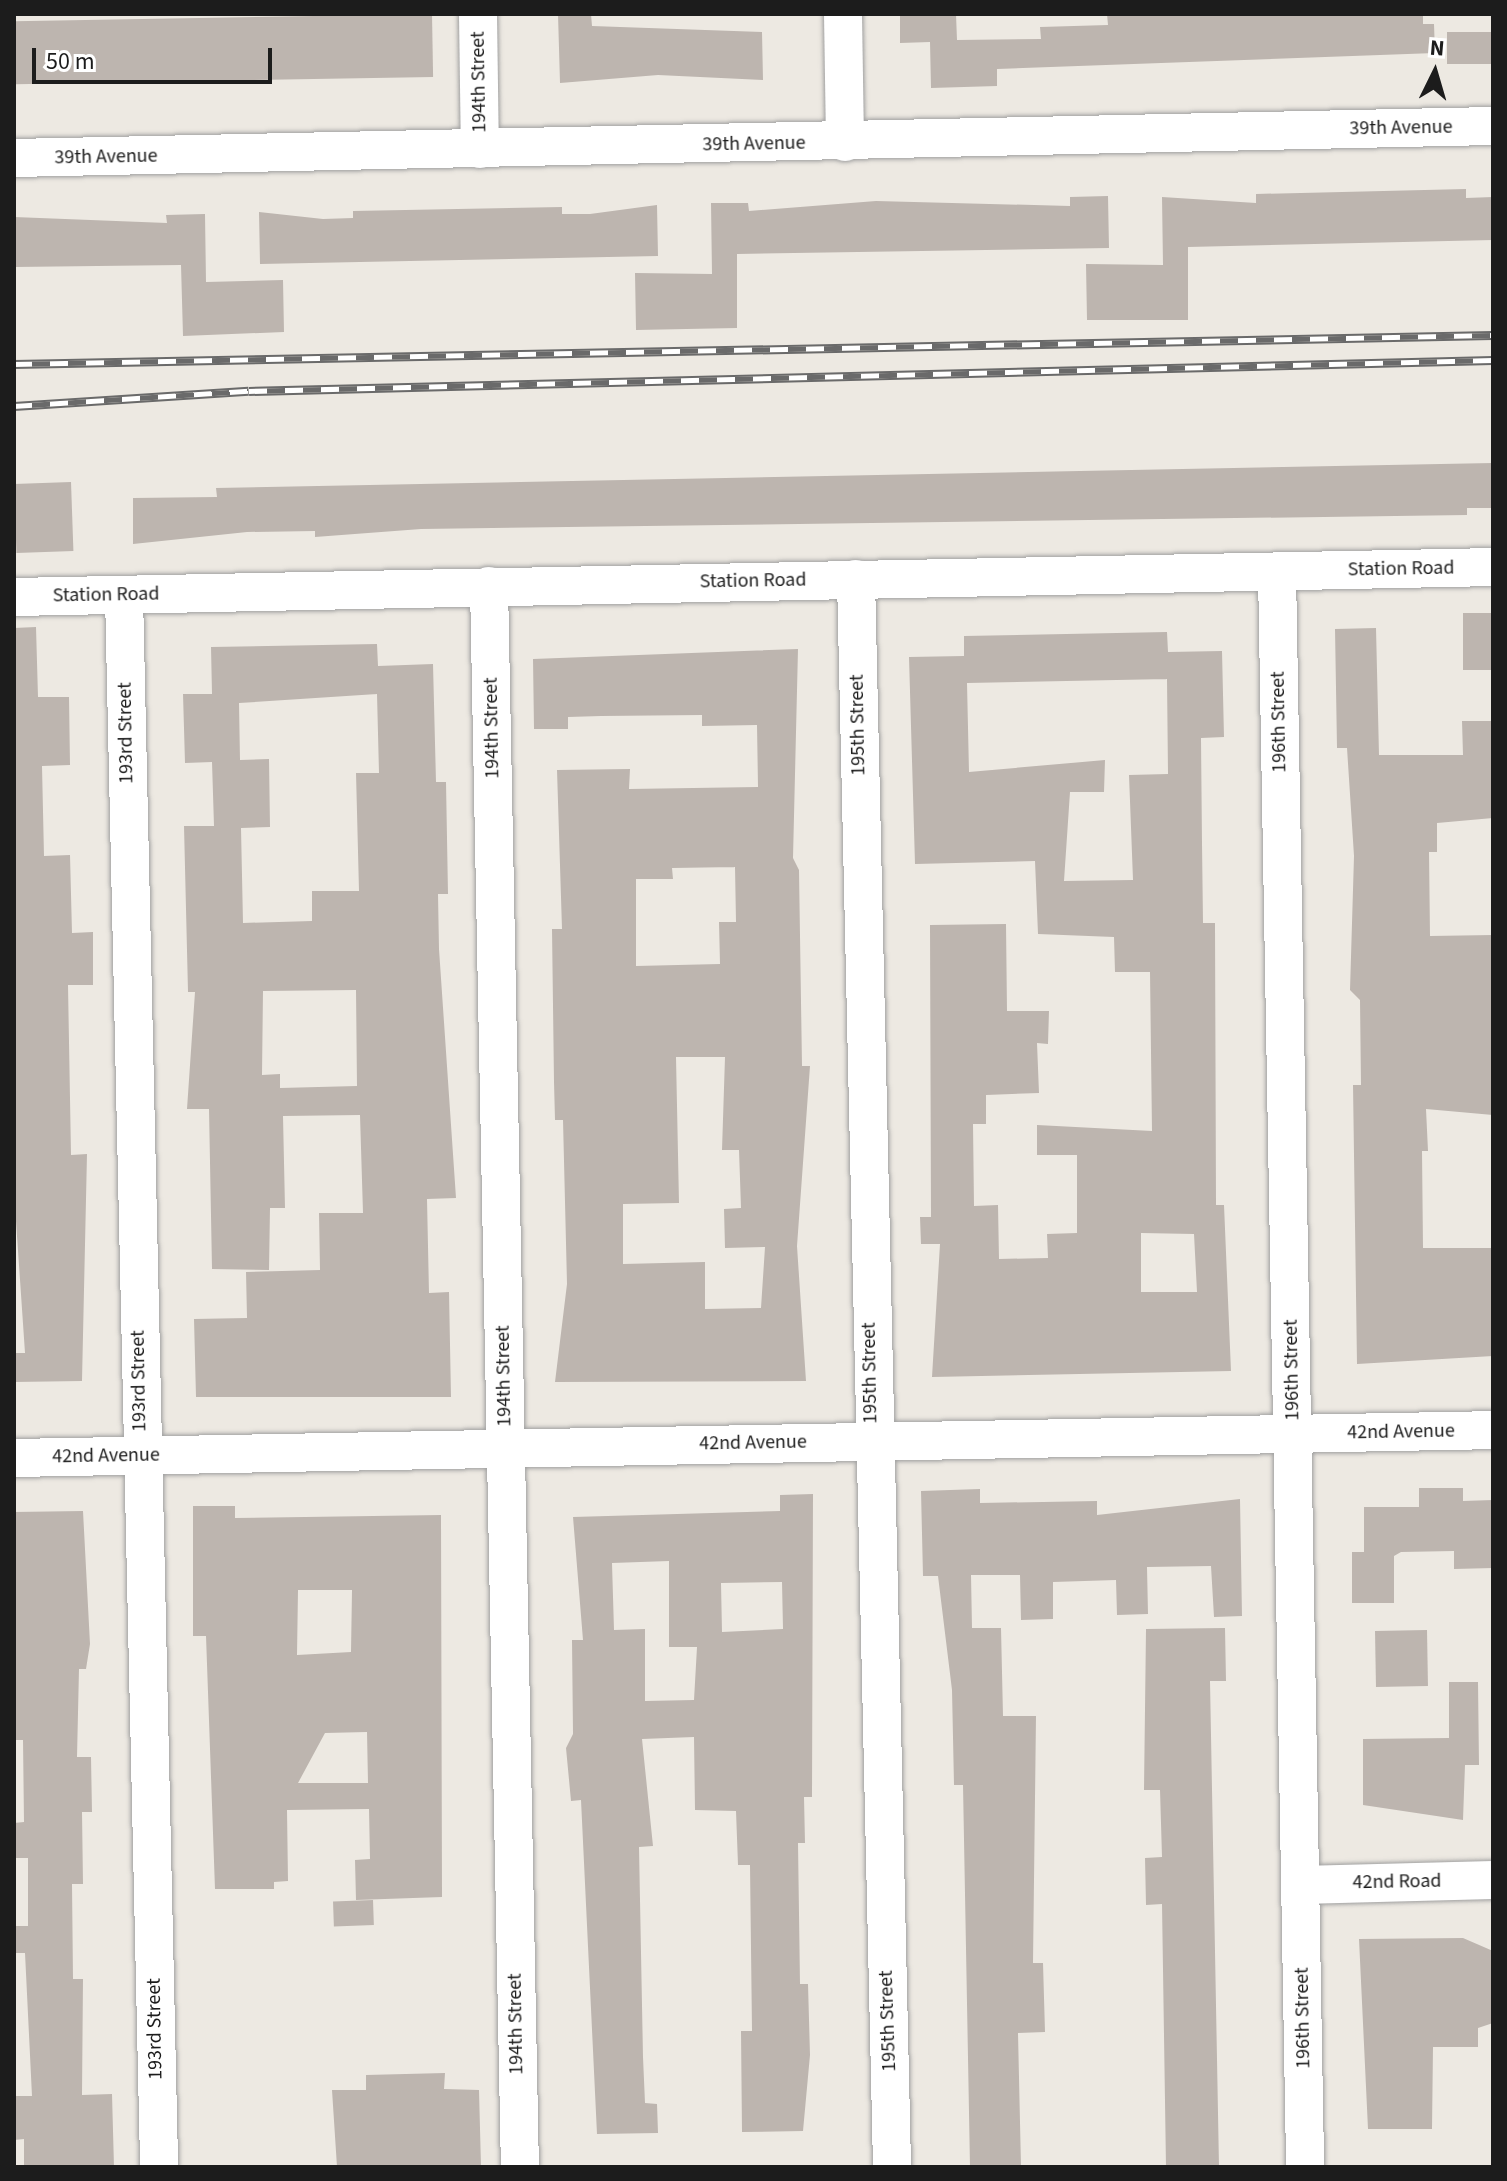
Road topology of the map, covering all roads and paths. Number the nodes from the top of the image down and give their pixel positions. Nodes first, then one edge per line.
1 (478, 14) edge
2 (843, 14) edge
3 (1493, 126) edge
4 (845, 142) junction
5 (480, 149) junction
6 (14, 158) edge
7 (1493, 567) edge
8 (1277, 572) junction
9 (856, 579) junction
10 (489, 586) junction
11 (124, 595) junction
12 (14, 597) edge
13 (1493, 1430) edge
14 (1294, 1433) junction
15 (871, 1441) junction
16 (506, 1448) junction
17 (141, 1455) junction
18 (14, 1458) edge
19 (1493, 1880) edge
20 (1301, 1885) junction
21 (159, 2167) edge
22 (520, 2167) edge
23 (892, 2167) edge
24 (1305, 2167) edge

1 - 5 street, 194th Street
2 - 4 street
3 - 4 street, 39th Avenue
4 - 5 street, 39th Avenue
5 - 6 street, 39th Avenue
7 - 8 street, Station Road
8 - 9 street, Station Road
8 - 14 street, 196th Street
9 - 10 street, Station Road
9 - 15 street, 195th Street
10 - 11 street, Station Road
10 - 16 street, 194th Street
11 - 12 street, Station Road
11 - 17 street, 193rd Street
13 - 14 street, 42nd Avenue
14 - 15 street, 42nd Avenue
14 - 20 street, 196th Street
15 - 16 street, 42nd Avenue
15 - 23 street, 195th Street
16 - 17 street, 42nd Avenue
16 - 22 street, 194th Street
17 - 18 street, 42nd Avenue
17 - 21 street, 193rd Street
19 - 20 street, 42nd Road
20 - 24 street, 196th Street

